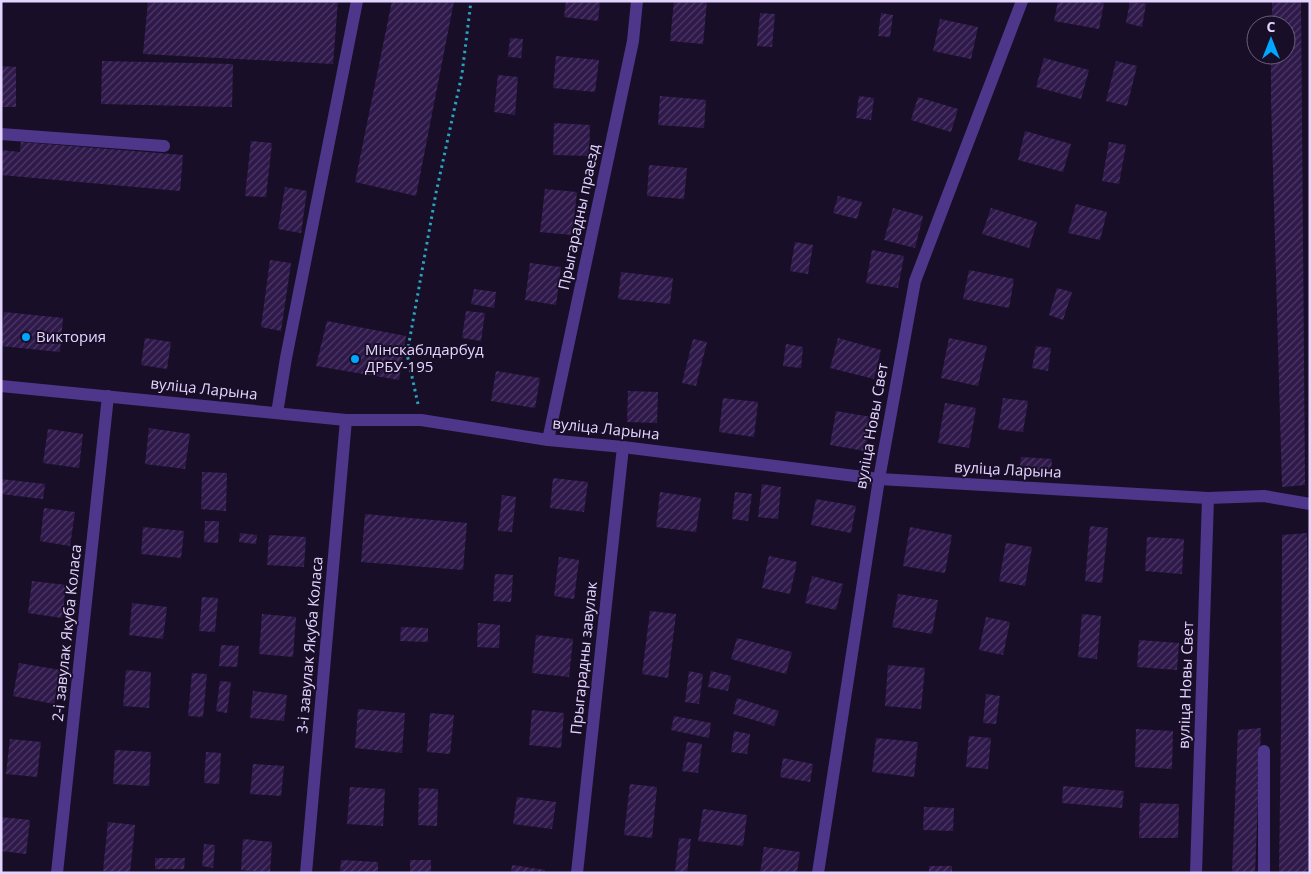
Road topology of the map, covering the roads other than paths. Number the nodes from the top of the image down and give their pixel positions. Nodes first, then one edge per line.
1 (356, 1) edge
2 (637, 1) edge
3 (1022, 1) edge
4 (1, 134) edge
5 (164, 146) dead end
6 (1, 386) edge
7 (108, 396) junction
8 (277, 413) junction
9 (346, 420) junction
10 (548, 440) junction
11 (623, 446) junction
12 (879, 479) junction
13 (1208, 498) junction
14 (1310, 504) edge
15 (1264, 751) dead end
16 (57, 873) edge
17 (306, 873) edge
18 (577, 873) edge
19 (818, 873) edge
20 (1196, 873) edge
21 (1264, 873) edge

1 - 8 street
2 - 10 street, Прыгарадны праезд
3 - 12 street, вуліца Новы Свет
4 - 5 street
6 - 7 street, вуліца Ларына
7 - 8 street, вуліца Ларына
7 - 16 street, 2-і завулак Якуба Коласа
8 - 9 street, вуліца Ларына
9 - 10 street, вуліца Ларына
9 - 17 street, 3-і завулак Якуба Коласа
10 - 11 street, вуліца Ларына
11 - 12 street, вуліца Ларына
11 - 18 street, Прыгарадны завулак
12 - 13 street, вуліца Ларына
12 - 19 street, вуліца Новы Свет
13 - 14 street, вуліца Ларына
13 - 20 street, вуліца Новы Свет
15 - 21 street

